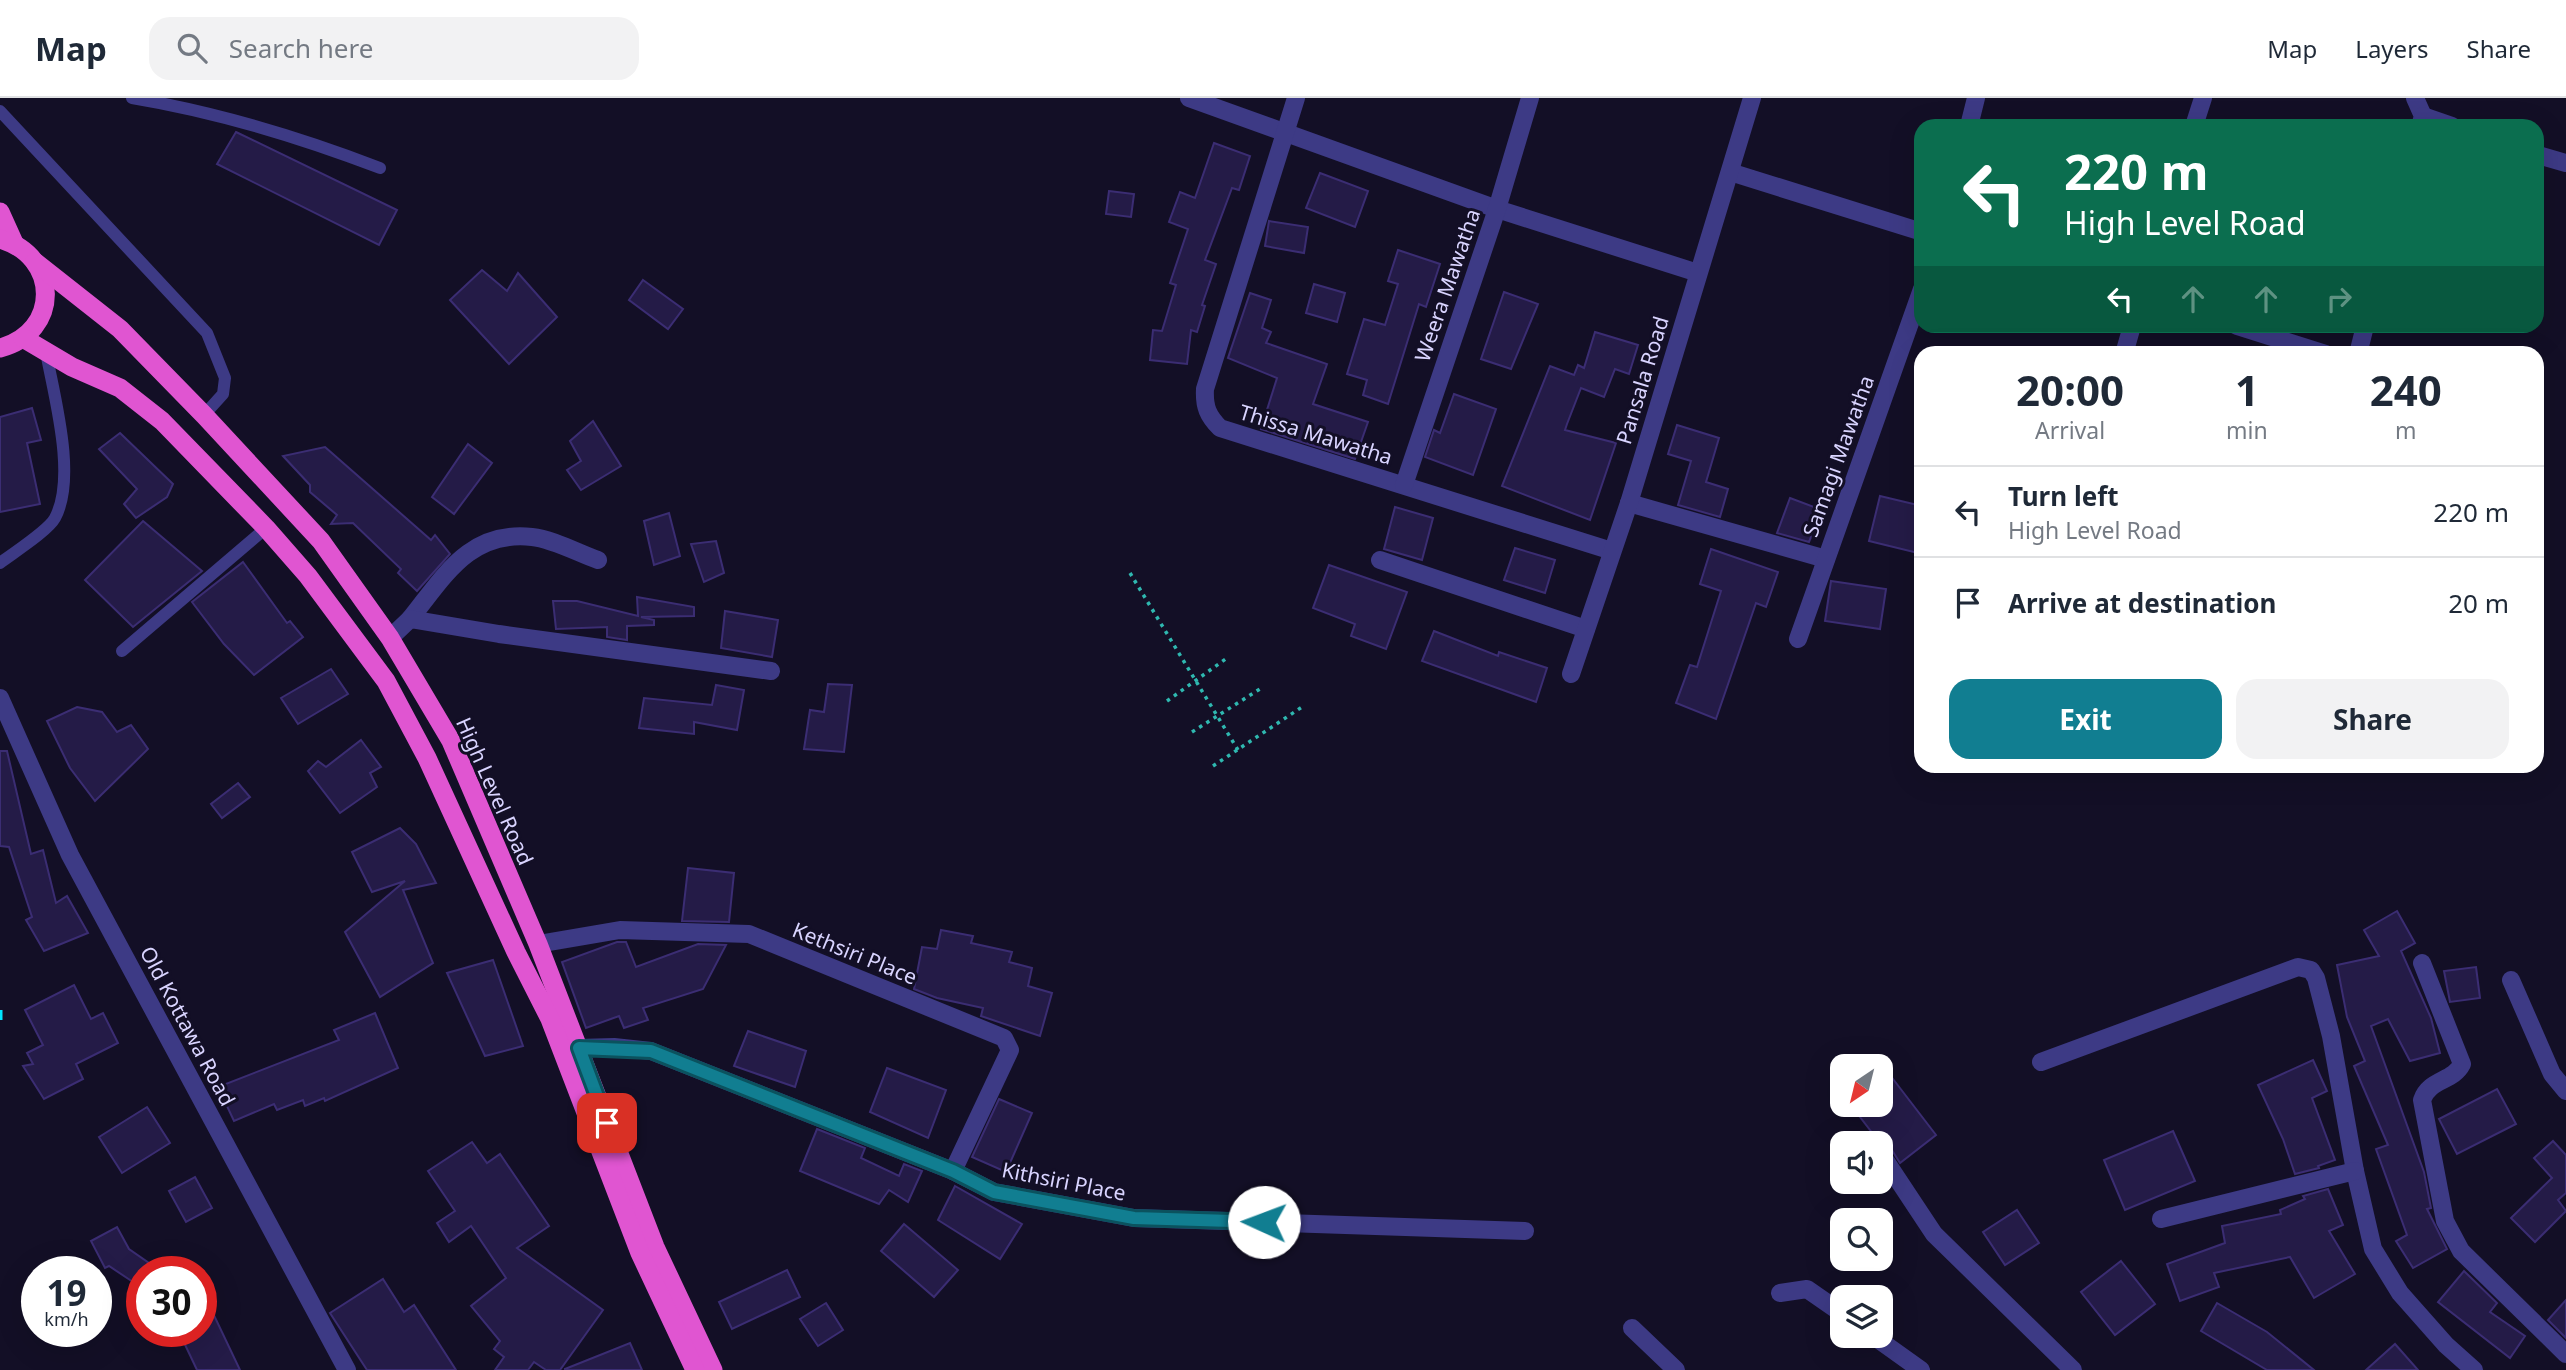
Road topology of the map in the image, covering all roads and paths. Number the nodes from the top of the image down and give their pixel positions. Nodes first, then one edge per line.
1 (132, 98) edge
2 (1189, 98) edge
3 (1296, 98) edge
4 (1530, 98) edge
5 (1752, 98) edge
6 (1976, 98) edge
7 (2203, 98) edge
8 (2415, 98) edge
9 (0, 111) edge
10 (1971, 119) edge
11 (2196, 119) edge
12 (2421, 119) edge
13 (1286, 132) junction
14 (2544, 157) edge
15 (2566, 163) edge
16 (380, 168) dead end
17 (1730, 172) junction
18 (1497, 209) junction
19 (0, 212) edge
20 (1914, 230) edge
21 (7, 241) edge
22 (35, 261) junction
23 (1698, 273) junction
24 (1914, 311) edge
25 (2259, 333) edge
26 (23, 338) junction
27 (2301, 346) edge
28 (0, 348) edge
29 (46, 352) junction
30 (204, 415) junction
31 (1404, 485) junction
32 (1629, 503) junction
33 (266, 528) junction
34 (1612, 551) junction
35 (1825, 559) junction
36 (598, 560) dead end
37 (1380, 560) dead end
38 (0, 563) edge
39 (1130, 573) dead end
40 (410, 619) junction
41 (1586, 629) junction
42 (390, 638) junction
43 (1798, 639) dead end
44 (122, 650) dead end
45 (1227, 658) dead end
46 (771, 671) dead end
47 (1571, 674) dead end
48 (1196, 681) junction
49 (1263, 687) dead end
50 (0, 698) edge
51 (1167, 701) dead end
52 (1302, 707) dead end
53 (1217, 716) junction
54 (1192, 732) dead end
55 (1238, 750) junction
56 (1213, 766) dead end
57 (538, 944) junction
58 (2422, 963) dead end
59 (2511, 980) dead end
60 (579, 1048) junction
61 (2041, 1062) dead end
62 (2566, 1091) edge
63 (953, 1171) junction
64 (2355, 1171) junction
65 (1893, 1172) edge
66 (2161, 1219) dead end
67 (1525, 1231) dead end
68 (1780, 1293) dead end
69 (1830, 1305) edge
70 (1632, 1328) dead end
71 (1890, 1348) edge
72 (2566, 1354) edge
73 (347, 1370) edge
74 (695, 1370) edge
75 (713, 1370) edge
76 (1676, 1370) edge
77 (1921, 1370) edge
78 (2073, 1370) edge
79 (2474, 1370) edge

1 - 16 lane
2 - 13 street
3 - 13 street, Thissa Mawatha
4 - 18 street, Weera Mawatha
5 - 17 street, Pansala Road
6 - 10 street
7 - 11 street
8 - 12 street
9 - 30 lane
13 - 18 street
13 - 31 street, Thissa Mawatha
14 - 15 street
17 - 20 street
17 - 23 street, Pansala Road
18 - 23 street
18 - 31 street, Weera Mawatha
19 - 21 highway
21 - 22 highway, High Level Road
22 - 26 highway
22 - 30 highway, High Level Road
23 - 32 street, Pansala Road
24 - 35 street, Samagi Mawatha
25 - 27 street
26 - 28 highway
26 - 29 highway
29 - 33 highway
29 - 38 lane
30 - 42 highway, High Level Road
31 - 34 street, Thissa Mawatha
32 - 34 street, Pansala Road
32 - 35 street
33 - 44 lane
33 - 74 highway
34 - 41 street, Pansala Road
35 - 43 street, Samagi Mawatha
36 - 40 street
37 - 41 street
39 - 48 path
40 - 42 street
40 - 46 street
41 - 47 street, Pansala Road
42 - 57 highway, High Level Road
45 - 48 path
48 - 51 path
48 - 53 path
49 - 53 path
50 - 73 street, Old Kottawa Road
52 - 55 path
53 - 54 path
53 - 55 path
55 - 56 path
57 - 60 highway, High Level Road
57 - 63 street, Kethsiri Place
58 - 72 street
59 - 62 street
60 - 63 street, Kithsiri Place
60 - 75 highway, High Level Road
61 - 64 street
63 - 67 street, Kithsiri Place
64 - 66 street
64 - 79 street
65 - 78 street
68 - 69 street
70 - 76 street
71 - 77 street

